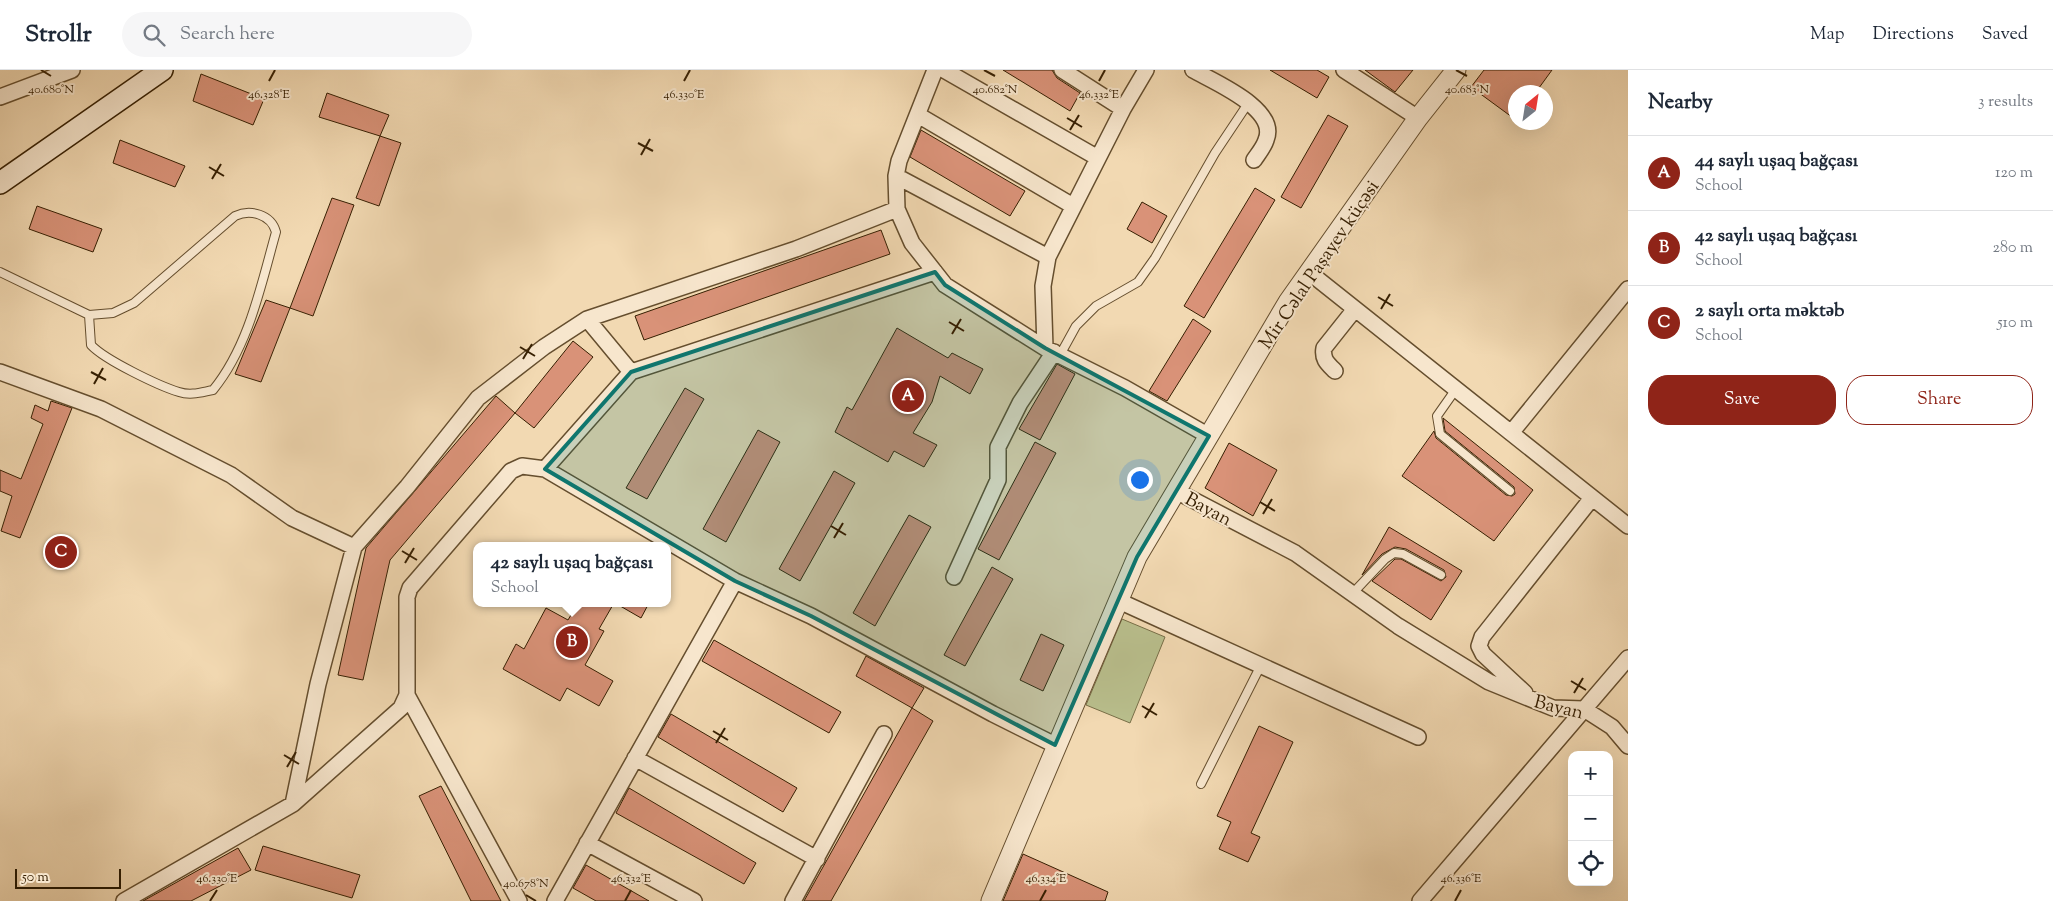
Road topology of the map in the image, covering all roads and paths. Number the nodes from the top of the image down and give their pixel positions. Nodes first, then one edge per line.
1 (72, 70) edge
2 (162, 70) edge
3 (935, 70) edge
4 (944, 70) edge
5 (1062, 70) edge
6 (1146, 70) edge
7 (1193, 70) edge
8 (1344, 70) edge
9 (1456, 70) edge
10 (0, 97) edge
11 (1249, 102) junction
12 (1123, 109) junction
13 (918, 115) junction
14 (1418, 118) junction
15 (1098, 158) junction
16 (1254, 160) dead end
17 (896, 176) junction
18 (0, 183) edge
19 (1073, 206) junction
20 (897, 209) junction
21 (1048, 257) junction
22 (0, 272) edge
23 (935, 272) junction
24 (1310, 273) junction
25 (1628, 289) edge
26 (1354, 309) junction
27 (89, 315) junction
28 (586, 319) junction
29 (1053, 352) junction
30 (1335, 371) dead end
31 (0, 372) edge
32 (631, 372) junction
33 (1456, 389) junction
34 (1510, 433) junction
35 (1209, 436) junction
36 (545, 469) junction
37 (1510, 490) dead end
38 (1176, 491) junction
39 (1592, 498) junction
40 (1628, 526) edge
41 (670, 542) edge
42 (671, 543) edge
43 (354, 547) junction
44 (1441, 575) dead end
45 (954, 577) dead end
46 (735, 580) junction
47 (1352, 594) junction
48 (1119, 600) junction
49 (1628, 658) edge
50 (1261, 665) junction
51 (407, 695) junction
52 (1532, 701) junction
53 (1584, 709) junction
54 (884, 734) dead end
55 (1418, 737) dead end
56 (1056, 745) junction
57 (1628, 746) edge
58 (635, 758) junction
59 (1201, 784) dead end
60 (294, 804) junction
61 (587, 844) junction
62 (816, 859) junction
63 (124, 901) edge
64 (518, 901) edge
65 (555, 901) edge
66 (694, 901) edge
67 (793, 901) edge
68 (991, 901) edge
69 (1420, 901) edge

1 - 10 street
2 - 18 main road
3 - 13 street
4 - 15 street
5 - 12 street
6 - 12 street
7 - 11 street
8 - 14 street
9 - 14 street, Mir Cəlal Paşayev küçəsi
11 - 16 street
11 - 29 lane
12 - 15 street
13 - 17 street
13 - 19 street
14 - 24 street, Mir Cəlal Paşayev küçəsi
15 - 19 street
17 - 20 street
17 - 21 street
19 - 21 street
20 - 23 street
20 - 28 street
21 - 29 street
22 - 27 lane
23 - 29 street
23 - 32 street
24 - 26 street
24 - 35 street, Mir Cəlal Paşayev küçəsi
25 - 34 street
26 - 30 street
26 - 33 street
27 - 27 lane
28 - 32 street
28 - 43 street
29 - 35 street
29 - 45 street
31 - 43 street
32 - 36 street
33 - 34 street
33 - 37 lane
34 - 39 street
35 - 38 street, Mir Cəlal Paşayev küçəsi
36 - 41 street
36 - 51 street
38 - 47 street, Bayan
38 - 48 street, Bayan
39 - 40 street
39 - 52 street
42 - 46 street
43 - 60 street
44 - 47 lane
46 - 56 street
46 - 58 street
47 - 52 street, Bayan
48 - 50 street
48 - 56 street, Bayan
49 - 53 street
50 - 55 street
50 - 59 lane
51 - 60 street
51 - 64 street
52 - 53 street, Bayan
53 - 57 street, Bayan
53 - 69 street
54 - 62 street
56 - 68 street, Bayan
58 - 61 street
58 - 62 street
60 - 63 street
61 - 65 street
61 - 66 street
62 - 67 street

